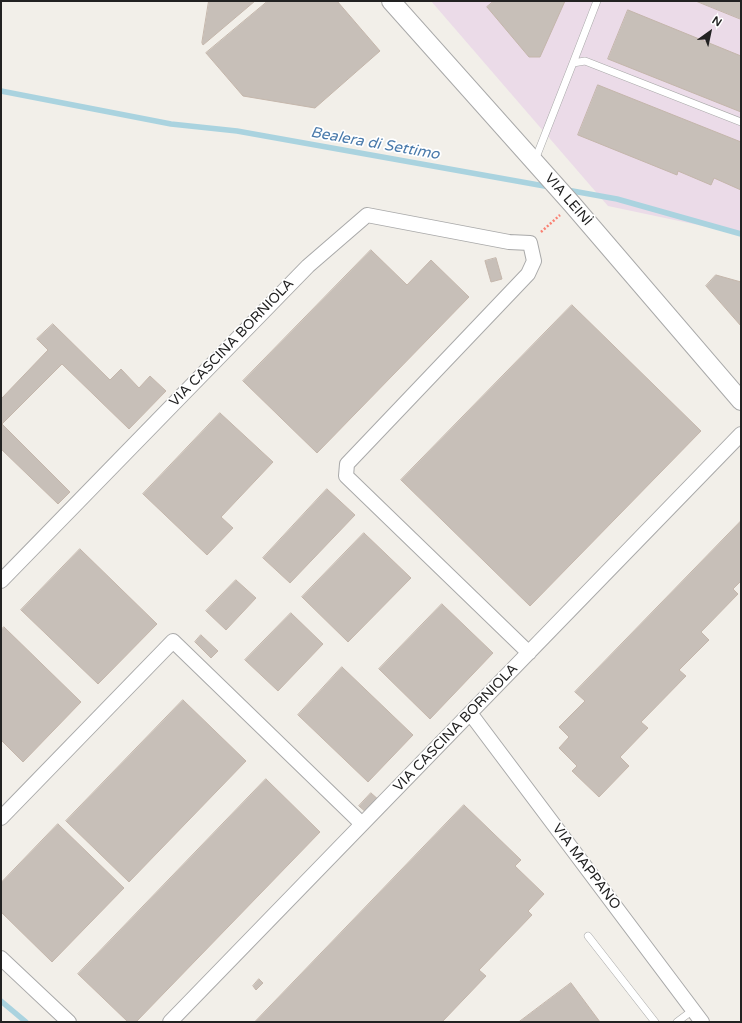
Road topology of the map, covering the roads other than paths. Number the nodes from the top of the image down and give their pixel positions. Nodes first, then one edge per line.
1 (391, 1) edge
2 (597, 1) edge
3 (573, 63) junction
4 (741, 122) edge
5 (534, 162) junction
6 (741, 401) edge
7 (741, 434) edge
8 (1, 581) edge
9 (528, 653) junction
10 (470, 713) junction
11 (1, 818) edge
12 (362, 824) junction
13 (588, 936) dead end
14 (1, 958) edge
15 (693, 1010) junction
16 (69, 1022) edge
17 (170, 1022) edge
18 (655, 1022) edge
19 (677, 1022) edge
20 (702, 1022) edge

1 - 5 street, VIA LEINÌ
2 - 3 lane
3 - 4 lane
3 - 5 lane
5 - 6 street, VIA LEINÌ
7 - 9 street, VIA CASCINA BORNIOLA
8 - 9 street, VIA CASCINA BORNIOLA
9 - 10 street, VIA CASCINA BORNIOLA
10 - 12 street, VIA CASCINA BORNIOLA
10 - 15 street, VIA MAPPANO
11 - 12 street
12 - 17 street, VIA CASCINA BORNIOLA
13 - 18 lane
14 - 16 street
15 - 19 lane
15 - 20 street, VIA MAPPANO

